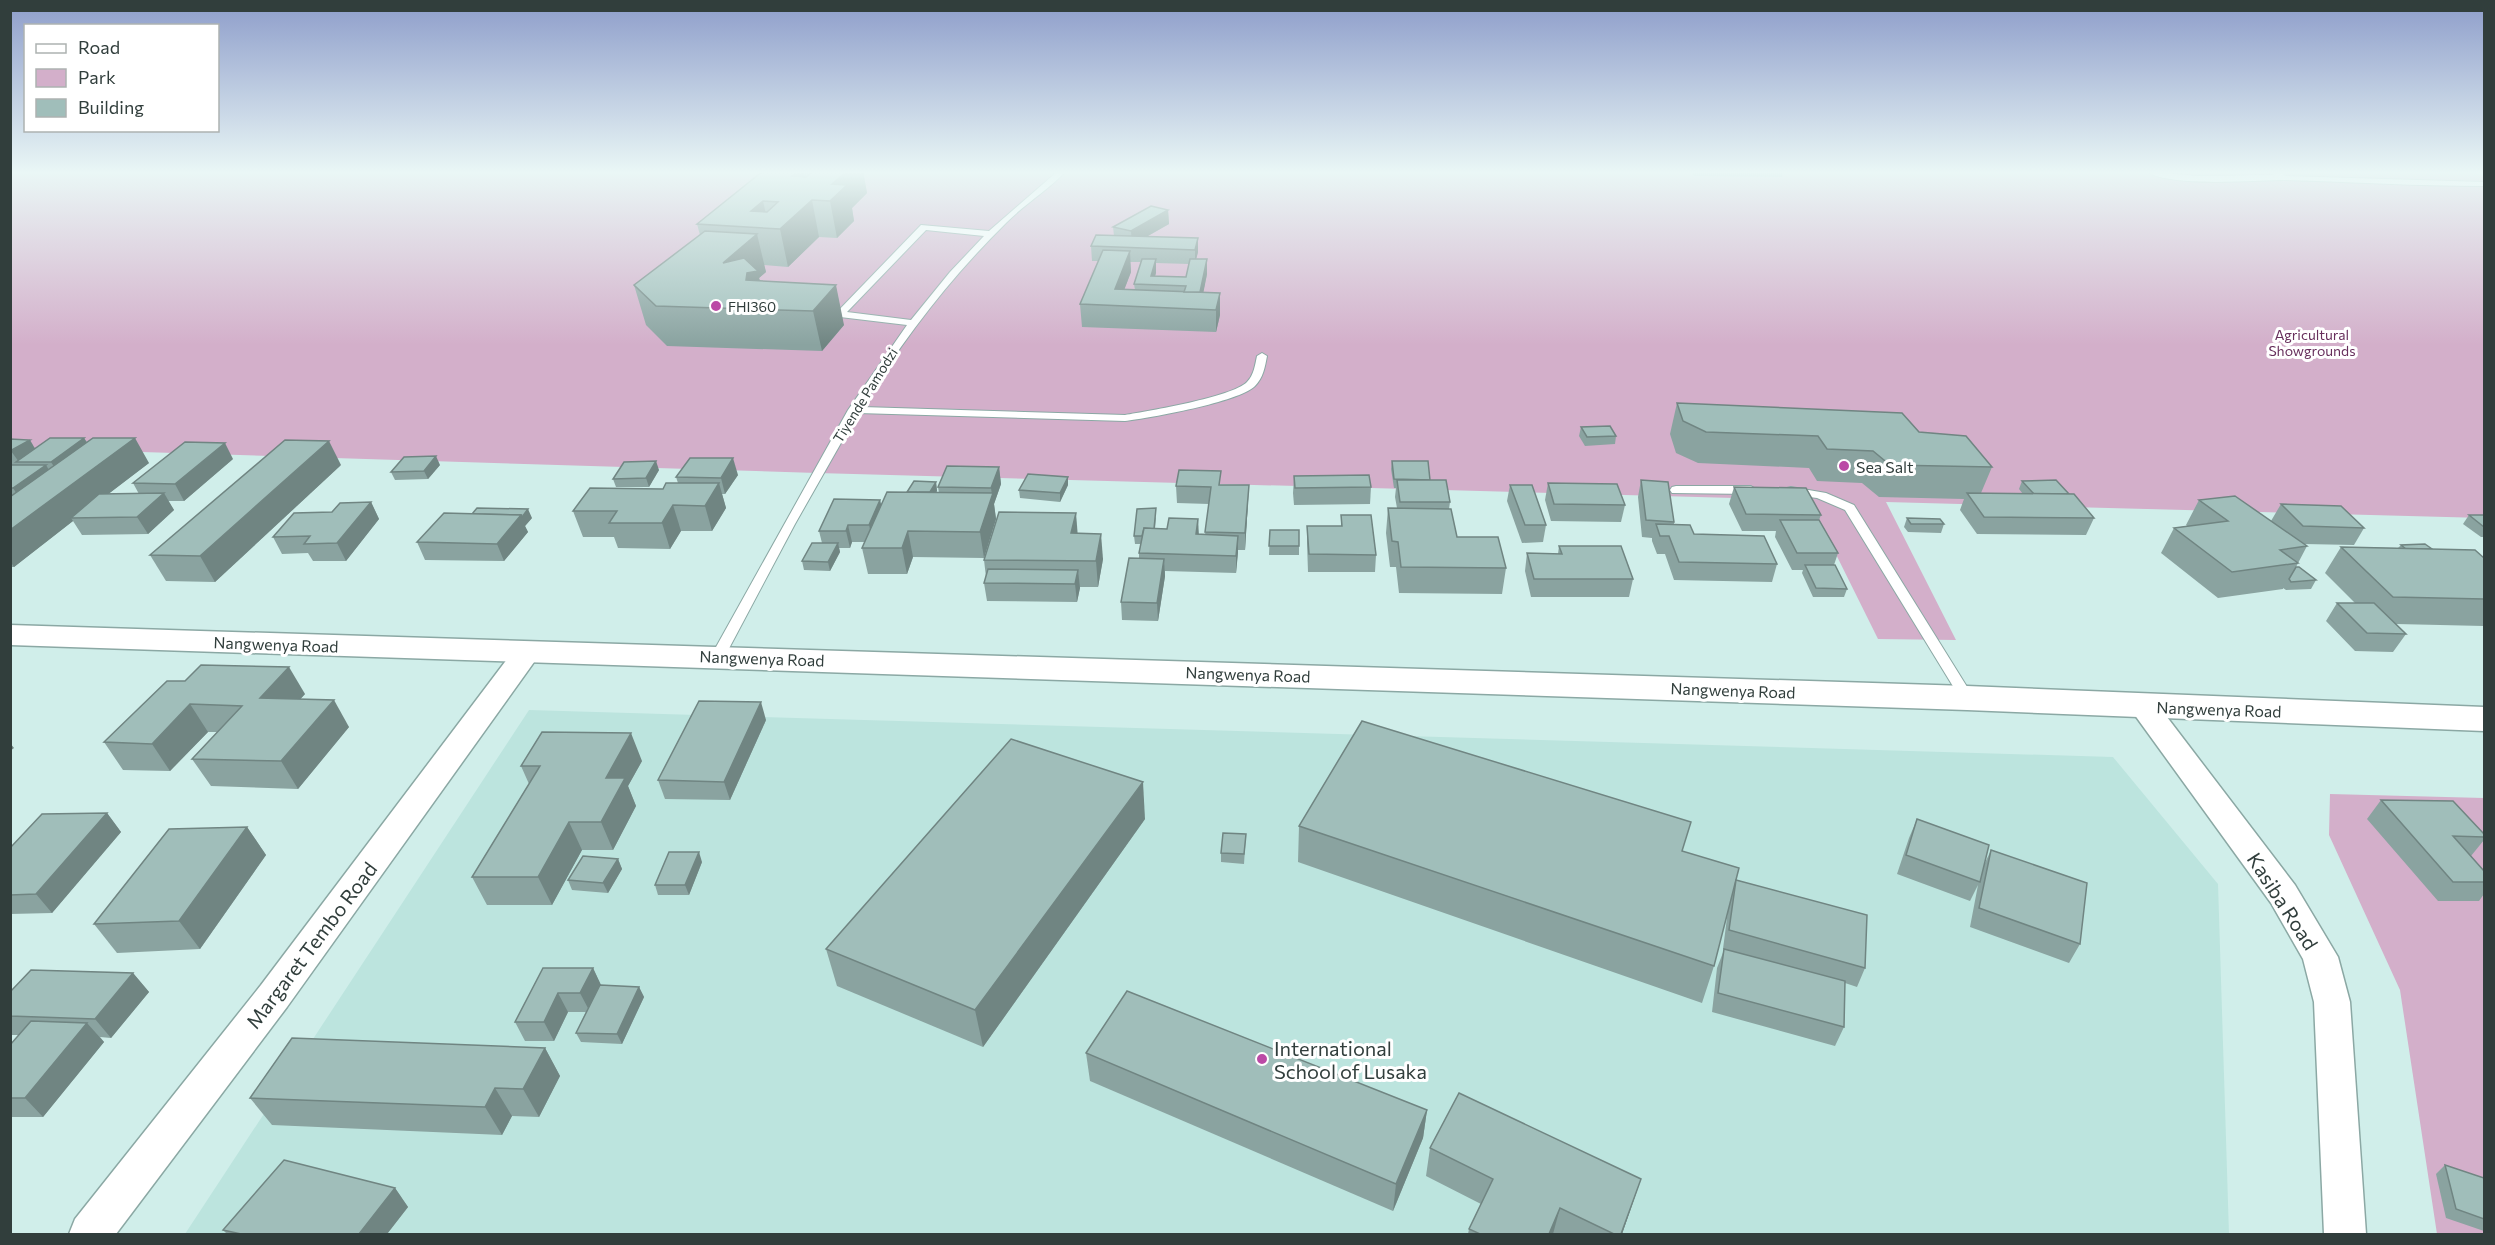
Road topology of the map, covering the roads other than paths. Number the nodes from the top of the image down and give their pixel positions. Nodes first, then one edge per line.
1 (922, 229) edge
2 (944, 229) edge
3 (996, 229) edge
4 (990, 234) junction
5 (913, 323) junction
6 (1262, 356) dead end
7 (853, 410) junction
8 (1676, 490) dead end
9 (1759, 490) edge
10 (1783, 491) edge
11 (10, 635) edge
12 (527, 652) junction
13 (717, 656) junction
14 (1966, 698) junction
15 (2144, 707) junction
16 (2484, 719) edge
17 (90, 1234) edge
18 (2345, 1234) edge

1 - 5 lane
2 - 4 lane
3 - 4 lane, Tiyende Pamodzi
4 - 5 lane, Tiyende Pamodzi
5 - 7 lane, Tiyende Pamodzi
6 - 7 lane
7 - 13 lane, Tiyende Pamodzi
8 - 9 lane
10 - 14 lane
11 - 12 main road, Nangwenya Road
12 - 13 main road, Nangwenya Road
12 - 17 street, Margaret Tembo Road
13 - 14 main road, Nangwenya Road
14 - 15 main road, Nangwenya Road
15 - 16 main road, Nangwenya Road
15 - 18 street, Kasiba Road

